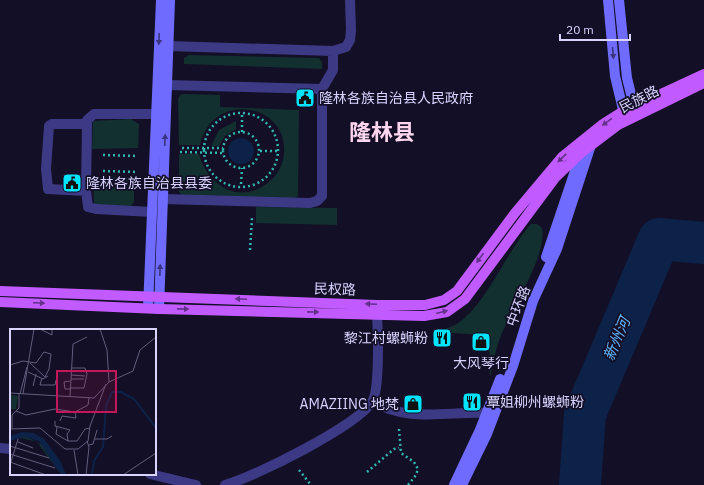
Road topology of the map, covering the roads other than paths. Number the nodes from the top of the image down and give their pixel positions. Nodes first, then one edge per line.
1 (161, 0) edge
2 (170, 0) edge
3 (350, 0) edge
4 (608, 0) edge
5 (619, 0) edge
6 (168, 46) junction
7 (333, 51) junction
8 (704, 74) edge
9 (704, 83) edge
10 (167, 85) junction
11 (322, 89) junction
12 (635, 111) junction
13 (156, 114) junction
14 (624, 116) junction
15 (87, 124) junction
16 (592, 133) junction
17 (580, 141) junction
18 (591, 146) junction
19 (581, 153) junction
20 (86, 191) junction
21 (163, 199) junction
22 (152, 212) junction
23 (0, 291) edge
24 (148, 296) junction
25 (159, 296) junction
26 (0, 302) edge
27 (148, 308) junction
28 (159, 309) junction
29 (378, 314) junction
30 (373, 401) junction
31 (487, 413) junction
32 (0, 448) edge
33 (10, 449) edge
34 (154, 475) edge
35 (196, 485) edge
36 (225, 485) edge
37 (454, 485) edge
38 (462, 485) edge

1 -> 13 street
2 - 6 street
3 - 7 street
4 -> 14 street
5 - 12 street
6 - 7 street
6 - 10 street
7 - 11 street
8 - 12 main road, 民族路
9 - 12 main road, 民族路
10 - 11 street
21 -> 10 street
11 - 21 street
12 - 14 main road, 民族路
13 - 15 street
13 - 22 street
14 -> 16 main road, 民族路
14 - 18 main road, 民族路
15 - 20 street
15 - 20 street
16 - 17 main road, 民权路
16 - 18 street, 中环路
17 - 19 street, 中环路
17 -> 25 main road, 民权路
18 - 19 main road, 民权路
18 - 38 street, 中环路
29 -> 19 main road, 民权路
19 - 31 street, 中环路
20 - 22 street
25 -> 21 street
22 - 24 street
23 - 24 main road, 民权路
24 - 25 main road, 民权路
24 - 27 street
25 - 28 street
26 -> 27 main road, 民权路
27 - 28 main road, 民权路
28 -> 29 main road, 民权路
29 - 30 street
30 - 31 street
30 - 36 street
31 - 37 street, 中环路
32 - 33 street
34 - 35 street

